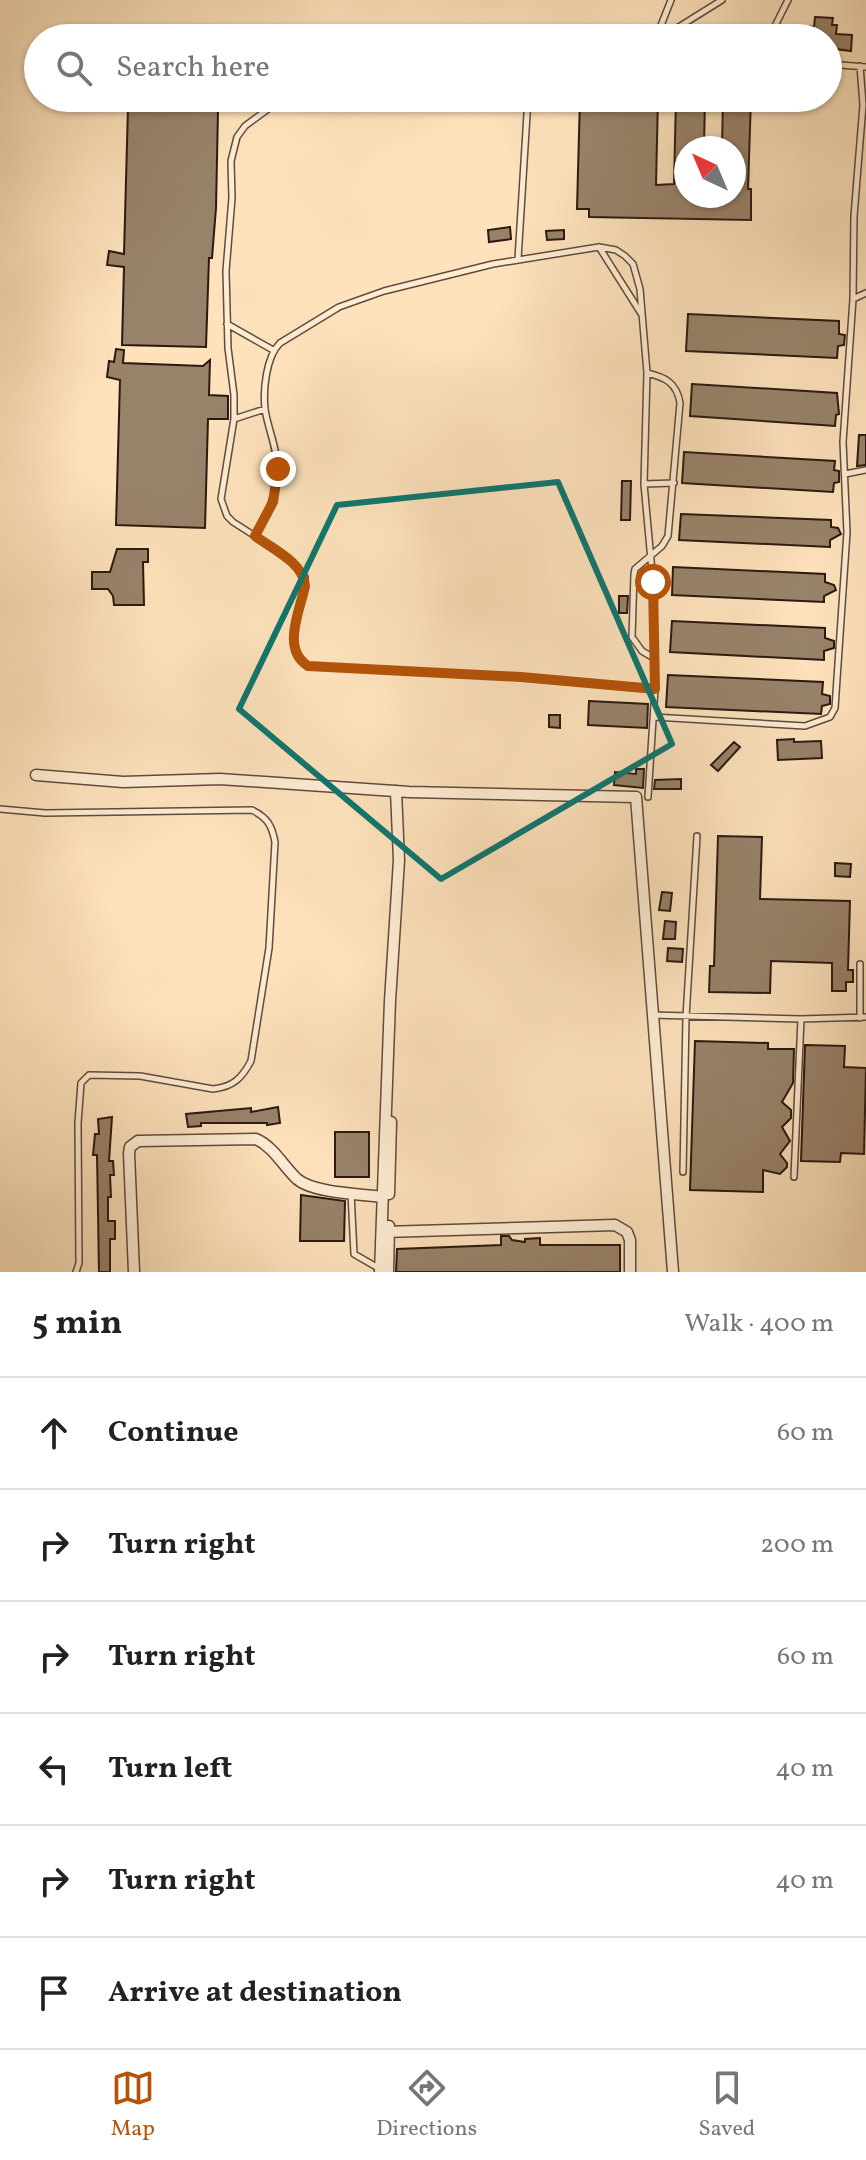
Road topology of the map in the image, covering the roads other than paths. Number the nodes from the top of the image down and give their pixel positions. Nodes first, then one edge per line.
1 (671, 0) edge
2 (722, 0) edge
3 (788, 0) edge
4 (663, 24) edge
5 (682, 24) edge
6 (776, 24) edge
7 (842, 65) edge
8 (863, 67) edge
9 (264, 112) edge
10 (527, 112) edge
11 (864, 146) edge
12 (599, 247) junction
13 (518, 259) junction
14 (866, 293) edge
15 (853, 299) junction
16 (642, 316) junction
17 (227, 324) junction
18 (273, 350) junction
19 (647, 373) junction
20 (265, 409) junction
21 (234, 419) junction
22 (866, 470) edge
23 (845, 474) junction
24 (674, 483) junction
25 (644, 484) junction
26 (255, 536) junction
27 (651, 556) junction
28 (653, 657) junction
29 (655, 689) junction
30 (654, 717) junction
31 (36, 775) dead end
32 (396, 791) junction
33 (648, 797) dead end
34 (0, 809) edge
35 (697, 836) dead end
36 (860, 964) dead end
37 (651, 1015) junction
38 (686, 1017) junction
39 (863, 1018) edge
40 (801, 1019) junction
41 (387, 1148) junction
42 (683, 1172) dead end
43 (794, 1177) dead end
44 (351, 1192) junction
45 (383, 1197) junction
46 (385, 1232) junction
47 (383, 1271) edge
48 (76, 1272) edge
49 (134, 1272) edge
50 (630, 1272) edge
51 (673, 1272) edge

1 - 4 lane
2 - 5 lane
3 - 6 lane
7 - 8 lane
8 - 11 lane
9 - 17 lane
10 - 13 lane
11 - 15 lane
12 - 13 lane
12 - 16 lane
12 - 16 lane
13 - 18 lane
14 - 15 lane
15 - 23 lane
16 - 19 lane
17 - 18 lane
17 - 21 lane
18 - 20 lane
19 - 24 lane
19 - 25 lane
20 - 21 lane
20 - 26 lane
21 - 26 lane
22 - 23 lane
23 - 30 lane
24 - 25 lane
24 - 27 lane
25 - 27 lane
26 - 29 lane
27 - 28 lane
27 - 28 lane
28 - 29 lane
29 - 30 lane
30 - 33 lane
31 - 32 street
32 - 37 street
32 - 41 street
34 - 48 lane
35 - 38 lane
36 - 39 lane
37 - 38 lane
37 - 51 street
38 - 40 lane
38 - 42 lane
39 - 40 lane
40 - 43 lane
41 - 45 street
41 - 46 street
44 - 45 street
44 - 47 lane
44 - 49 street
45 - 46 street
46 - 47 street
46 - 50 street

